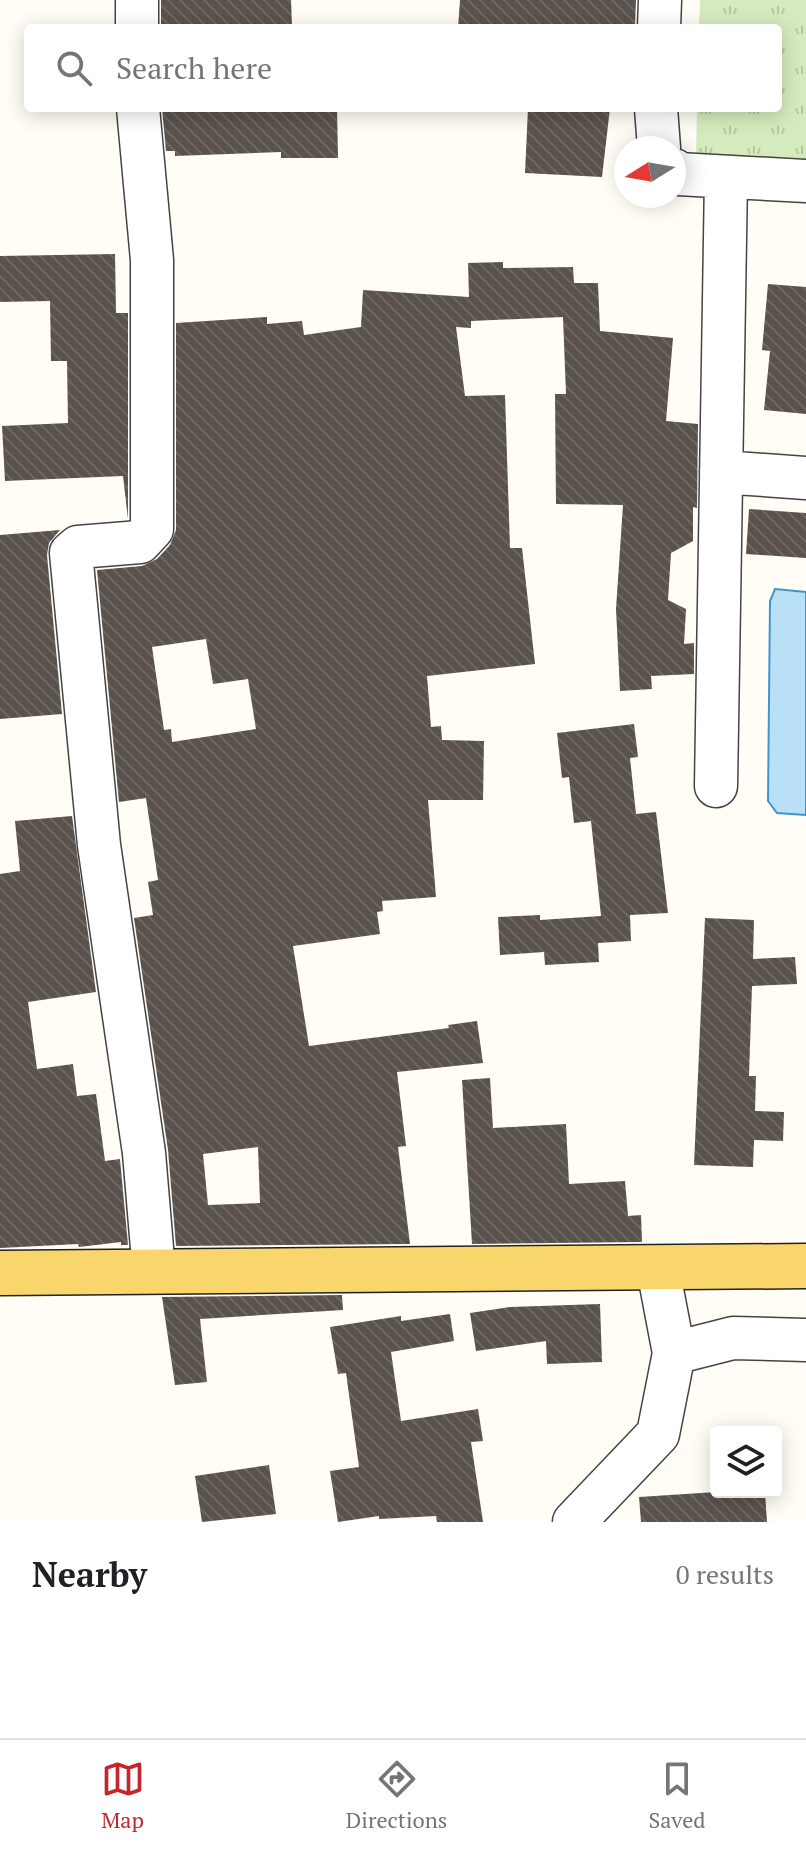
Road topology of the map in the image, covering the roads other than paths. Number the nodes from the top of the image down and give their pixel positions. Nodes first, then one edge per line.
1 (137, 0) edge
2 (660, 0) edge
3 (137, 24) edge
4 (659, 24) edge
5 (138, 112) edge
6 (656, 112) edge
7 (658, 136) edge
8 (686, 175) edge
9 (726, 178) junction
10 (806, 181) edge
11 (721, 472) junction
12 (806, 478) edge
13 (716, 786) dead end
14 (806, 1266) edge
15 (658, 1269) junction
16 (154, 1272) junction
17 (0, 1273) edge
18 (806, 1340) edge
19 (674, 1353) junction
20 (574, 1522) edge

1 - 3 street
2 - 4 street
5 - 16 street
6 - 7 street
8 - 9 street
9 - 10 street
9 - 11 street
11 - 12 street
11 - 13 street
14 - 15 main road
15 - 16 main road
15 - 19 street
16 - 17 main road
18 - 19 street
19 - 20 street

